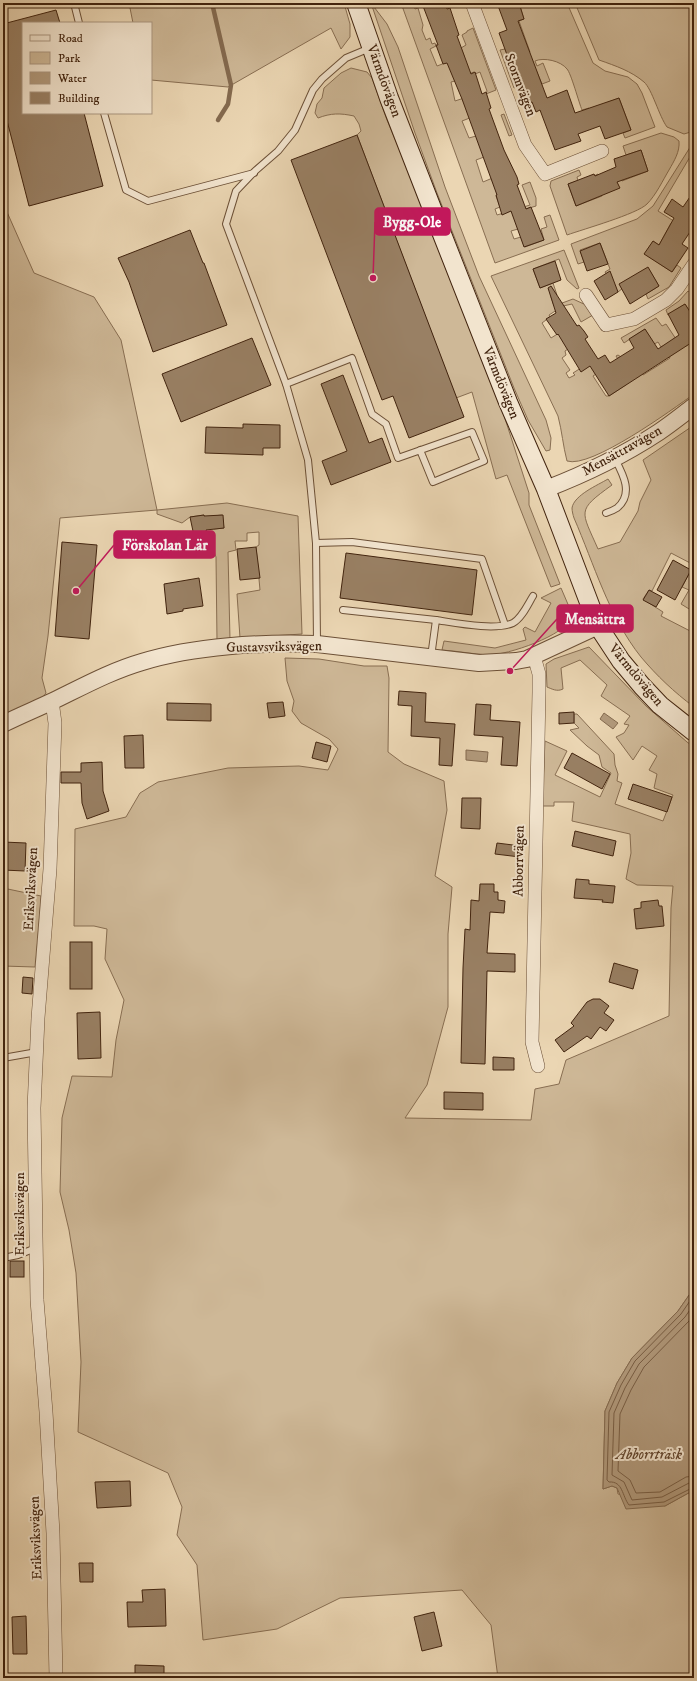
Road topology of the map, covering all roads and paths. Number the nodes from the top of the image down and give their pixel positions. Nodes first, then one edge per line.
1 (74, 3) edge
2 (356, 3) edge
3 (472, 3) edge
4 (79, 22) edge
5 (372, 47) junction
6 (104, 114) edge
7 (602, 151) dead end
8 (254, 172) junction
9 (694, 264) edge
10 (586, 295) dead end
11 (286, 384) junction
12 (694, 406) edge
13 (420, 450) junction
14 (615, 458) junction
15 (546, 489) junction
16 (606, 513) dead end
17 (316, 543) junction
18 (533, 596) dead end
19 (342, 610) dead end
20 (436, 620) junction
21 (505, 625) junction
22 (598, 626) junction
23 (317, 644) junction
24 (534, 656) junction
25 (430, 658) junction
26 (52, 701) junction
27 (3, 724) edge
28 (694, 732) edge
29 (37, 1052) junction
30 (3, 1058) edge
31 (538, 1066) dead end
32 (36, 1248) junction
33 (3, 1258) edge
34 (56, 1678) edge

1 - 4 lane
2 - 5 main road, Värmdövägen
3 - 7 street, Stormvägen
5 - 8 lane
5 - 15 main road, Värmdövägen
6 - 8 lane
8 - 11 lane
9 - 10 street
11 - 13 lane
11 - 17 lane
12 - 14 street, Mensättravägen
13 - 13 lane
14 - 15 street, Mensättravägen
14 - 16 lane
15 - 22 main road, Värmdövägen
17 - 21 lane
17 - 23 lane
18 - 21 lane
19 - 20 lane
20 - 21 lane
20 - 25 lane
22 - 24 street, Gustavsviksvägen
22 - 28 main road, Värmdövägen
23 - 25 street, Gustavsviksvägen
23 - 26 street, Gustavsviksvägen
24 - 25 street, Gustavsviksvägen
24 - 31 street, Abborrvägen
26 - 27 street, Gustavsviksvägen
26 - 29 street, Eriksviksvägen
29 - 30 lane
29 - 32 street, Eriksviksvägen
32 - 33 lane
32 - 34 street, Eriksviksvägen

